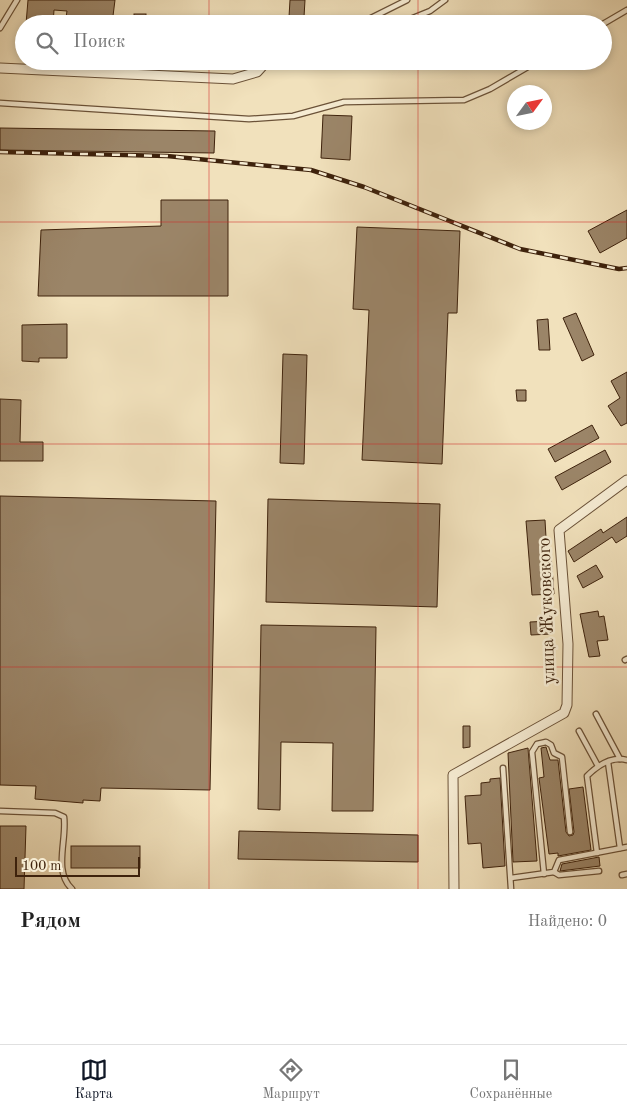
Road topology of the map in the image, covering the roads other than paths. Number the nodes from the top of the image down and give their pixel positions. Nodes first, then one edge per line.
1 (17, 0) edge
2 (407, 0) edge
3 (445, 0) edge
4 (627, 10) edge
5 (377, 15) edge
6 (420, 15) edge
7 (612, 19) edge
8 (0, 28) edge
9 (0, 68) edge
10 (15, 69) edge
11 (43, 70) edge
12 (258, 70) edge
13 (523, 70) edge
14 (0, 103) edge
15 (627, 480) edge
16 (596, 714) dead end
17 (579, 731) dead end
18 (620, 758) junction
19 (627, 760) edge
20 (608, 762) junction
21 (598, 766) junction
22 (503, 768) dead end
23 (0, 811) edge
24 (570, 832) dead end
25 (627, 847) edge
26 (620, 848) junction
27 (597, 853) junction
28 (599, 871) dead end
29 (554, 872) junction
30 (544, 874) junction
31 (511, 878) junction
32 (72, 889) edge
33 (454, 889) edge
34 (511, 889) edge

1 - 8 lane
2 - 5 lane
3 - 6 lane
4 - 7 lane
9 - 10 street
11 - 12 street
13 - 14 lane
15 - 33 street, улица Жуковского
16 - 18 lane
17 - 21 lane
18 - 19 lane
18 - 20 lane
20 - 21 lane
20 - 26 lane
21 - 27 lane
22 - 31 lane
23 - 32 lane
24 - 30 lane
25 - 26 lane
26 - 27 lane
27 - 29 lane
28 - 29 lane
29 - 30 lane
30 - 31 lane
31 - 34 lane

